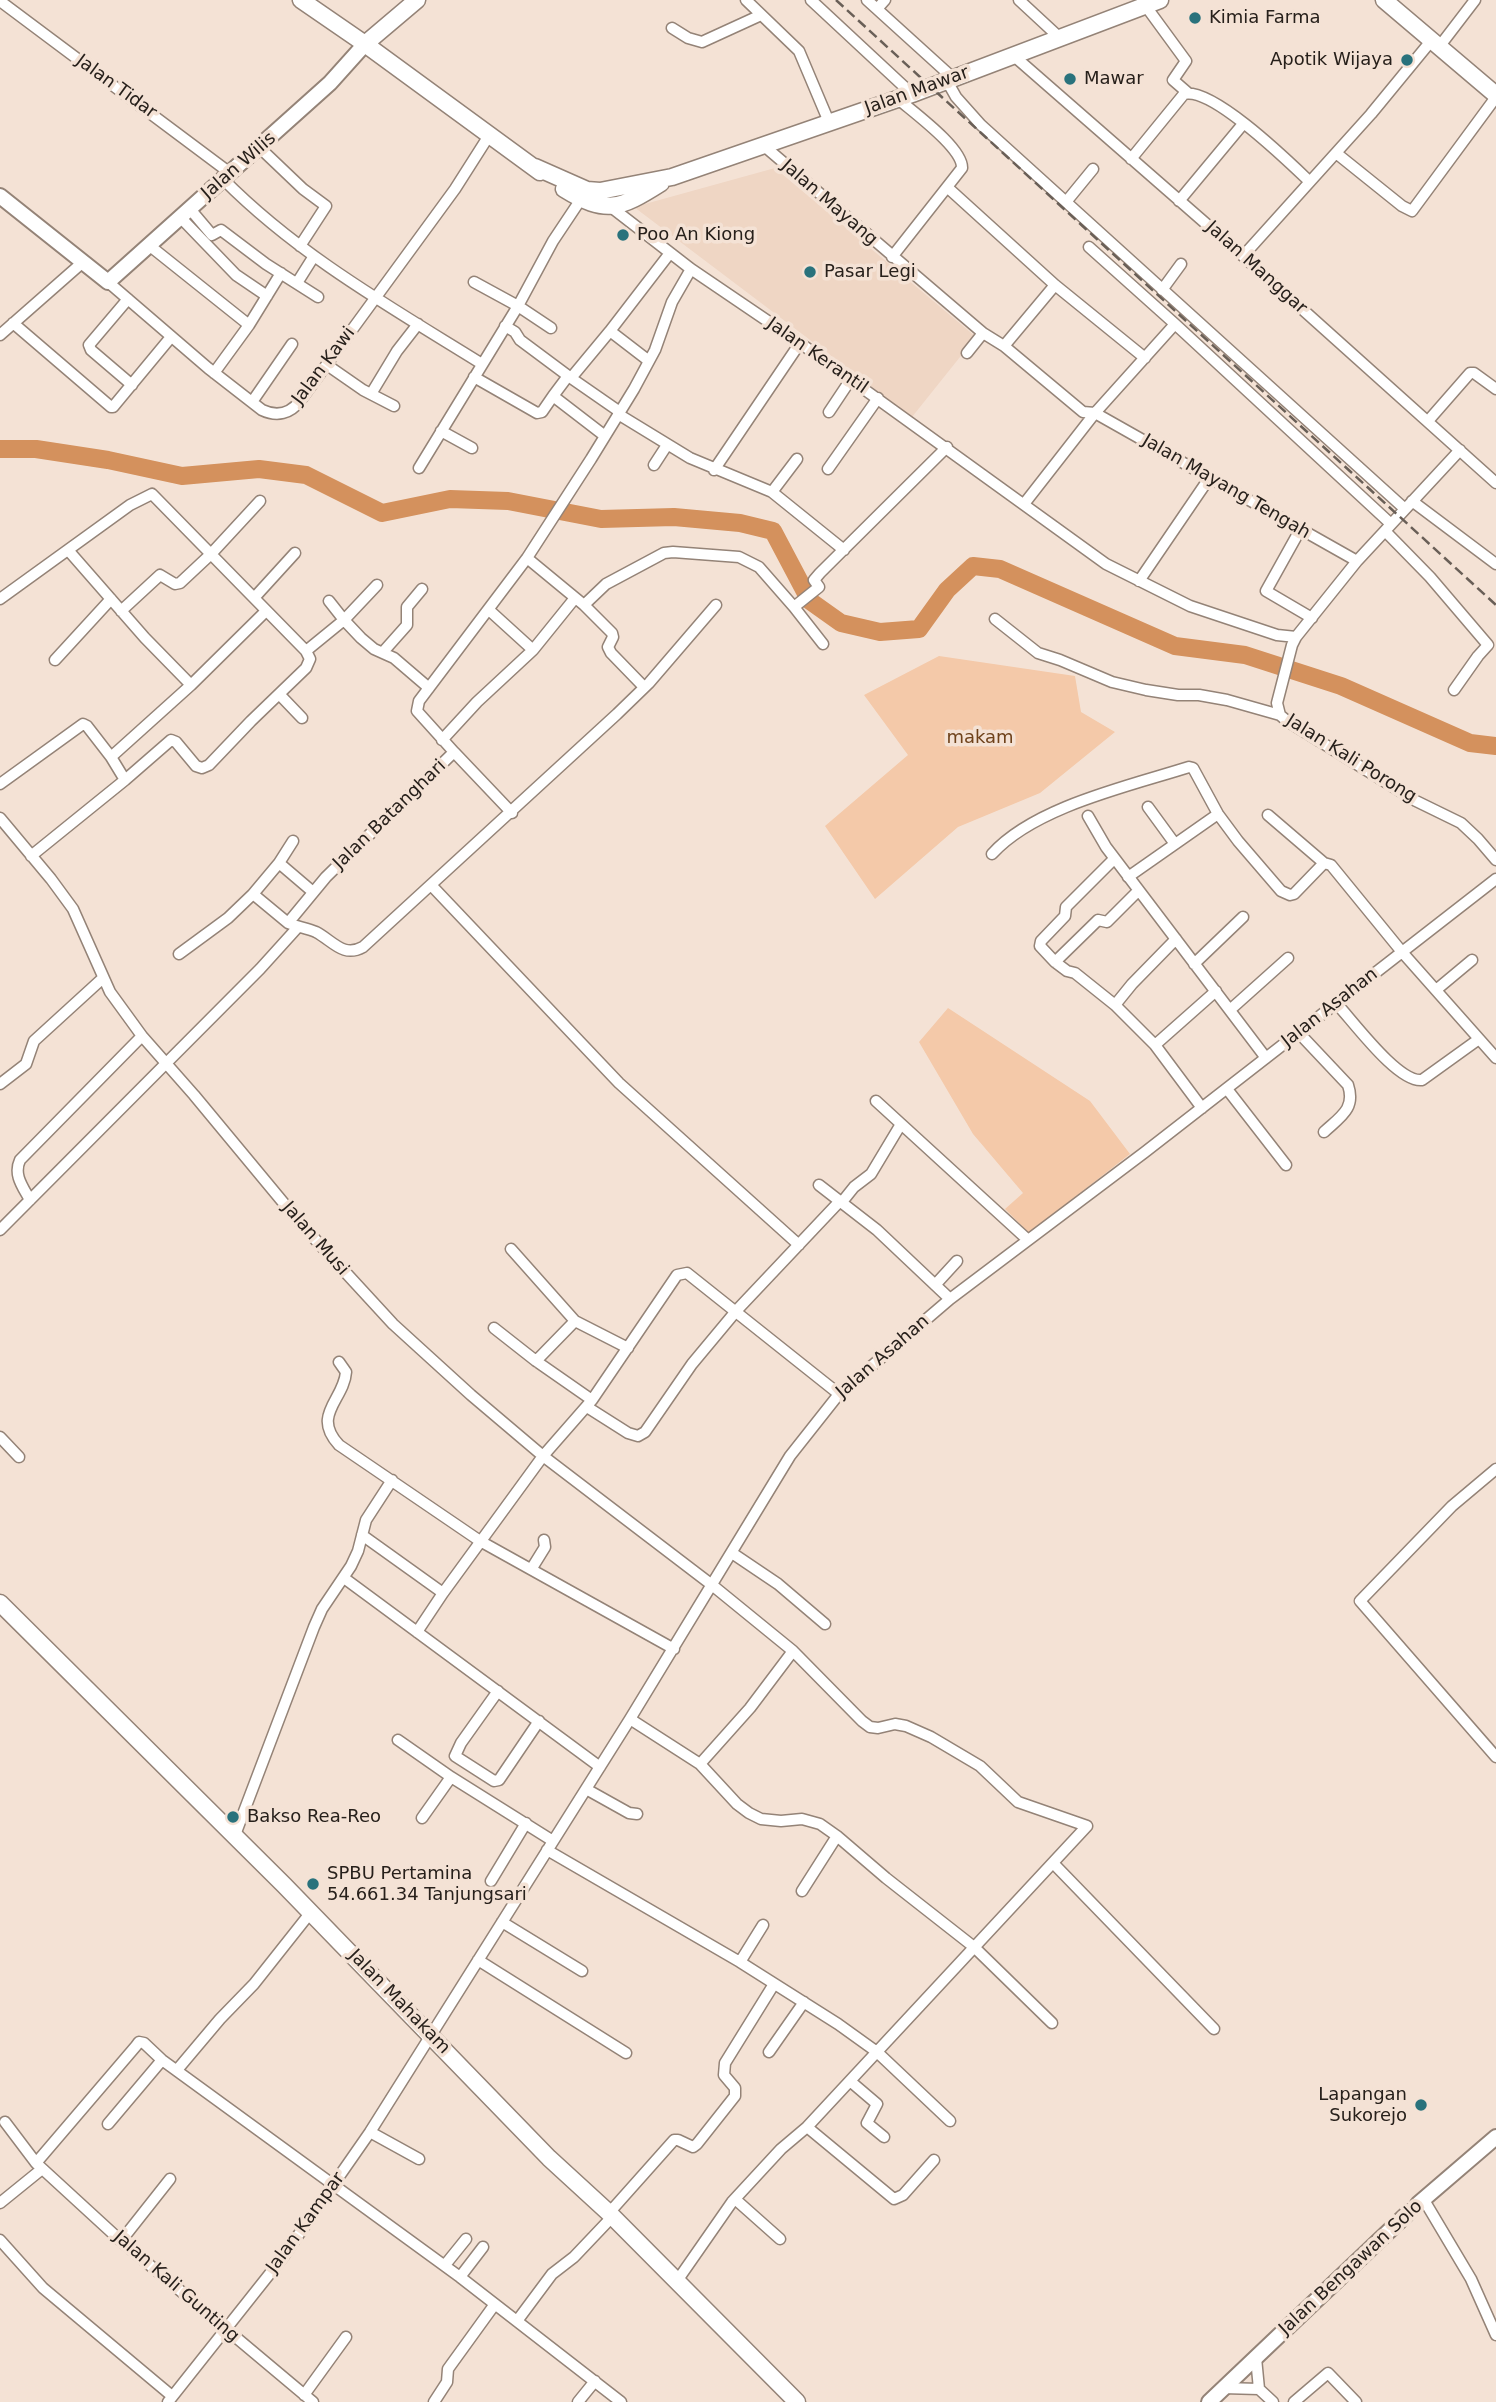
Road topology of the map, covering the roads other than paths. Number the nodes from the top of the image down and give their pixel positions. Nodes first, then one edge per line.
1 (300, 0) edge
2 (417, 0) edge
3 (746, 0) edge
4 (811, 0) edge
5 (867, 0) edge
6 (885, 0) edge
7 (1019, 0) edge
8 (1384, 0) edge
9 (1475, 0) edge
10 (0, 1) edge
11 (1152, 3) edge
12 (877, 9) junction
13 (761, 15) junction
14 (672, 28) dead end
15 (1060, 38) junction
16 (365, 44) junction
17 (1435, 44) junction
18 (1014, 56) junction
19 (950, 79) junction
20 (1188, 93) junction
21 (905, 96) junction
22 (1496, 96) edge
23 (829, 122) junction
24 (1243, 124) junction
25 (490, 134) junction
26 (763, 145) junction
27 (260, 148) junction
28 (1336, 153) junction
29 (1131, 159) junction
30 (535, 167) junction
31 (1093, 169) dead end
32 (227, 176) junction
33 (672, 177) junction
34 (1309, 181) junction
35 (947, 187) junction
36 (0, 196) edge
37 (581, 200) junction
38 (1179, 201) junction
39 (1066, 202) junction
40 (611, 208) junction
41 (185, 214) junction
42 (150, 246) junction
43 (300, 246) junction
44 (1089, 247) dead end
45 (670, 253) junction
46 (314, 256) junction
47 (1243, 256) junction
48 (892, 257) junction
49 (83, 262) junction
50 (1181, 264) dead end
51 (691, 270) junction
52 (281, 273) junction
53 (108, 282) junction
54 (474, 282) dead end
55 (297, 283) junction
56 (1055, 285) junction
57 (1162, 290) junction
58 (267, 296) junction
59 (318, 297) dead end
60 (375, 297) junction
61 (128, 299) junction
62 (518, 306) junction
63 (13, 323) junction
64 (418, 324) junction
65 (1175, 324) junction
66 (249, 325) junction
67 (505, 326) junction
68 (551, 328) dead end
69 (610, 331) junction
70 (983, 333) junction
71 (0, 335) edge
72 (171, 337) junction
73 (800, 343) junction
74 (292, 344) dead end
75 (1004, 346) junction
76 (967, 353) dead end
77 (1145, 358) junction
78 (649, 361) junction
79 (482, 364) junction
80 (327, 365) junction
81 (214, 373) junction
82 (474, 377) junction
83 (570, 377) junction
84 (851, 379) junction
85 (132, 385) junction
86 (1496, 389) edge
87 (372, 394) junction
88 (553, 396) junction
89 (878, 398) junction
90 (252, 402) junction
91 (394, 406) dead end
92 (829, 412) dead end
93 (619, 413) junction
94 (1096, 413) junction
95 (1428, 421) junction
96 (441, 431) junction
97 (605, 436) junction
98 (667, 446) junction
99 (947, 447) junction
100 (472, 448) dead end
101 (1460, 450) junction
102 (797, 459) dead end
103 (654, 465) dead end
104 (419, 468) dead end
105 (828, 469) dead end
106 (714, 470) junction
107 (1210, 477) junction
108 (1496, 483) edge
109 (772, 492) junction
110 (260, 502) dead end
111 (1024, 504) junction
112 (1409, 505) junction
113 (1388, 528) junction
114 (1300, 530) junction
115 (68, 550) junction
116 (844, 550) junction
117 (295, 553) dead end
118 (211, 555) junction
119 (527, 558) junction
120 (1357, 561) junction
121 (1496, 564) edge
122 (1139, 582) junction
123 (377, 585) dead end
124 (422, 589) dead end
125 (254, 598) junction
126 (575, 598) junction
127 (0, 599) edge
128 (111, 599) junction
129 (329, 601) dead end
130 (584, 605) junction
131 (716, 605) dead end
132 (797, 606) junction
133 (121, 611) junction
134 (265, 611) junction
135 (489, 611) junction
136 (1312, 618) junction
137 (995, 619) dead end
138 (344, 620) junction
139 (1294, 641) junction
140 (823, 643) dead end
141 (533, 650) junction
142 (306, 651) junction
143 (383, 652) junction
144 (55, 660) dead end
145 (191, 685) junction
146 (644, 687) junction
147 (429, 688) junction
148 (1454, 690) dead end
149 (279, 694) junction
150 (1280, 715) junction
151 (302, 718) dead end
152 (442, 740) junction
153 (454, 752) junction
154 (111, 757) junction
155 (125, 780) junction
156 (0, 784) edge
157 (1148, 807) dead end
158 (512, 813) junction
159 (1218, 814) junction
160 (1268, 815) dead end
161 (1088, 816) dead end
162 (0, 818) edge
163 (293, 841) dead end
164 (1175, 844) junction
165 (992, 854) dead end
166 (31, 856) junction
167 (1114, 859) junction
168 (1495, 859) edge
169 (279, 863) junction
170 (1324, 863) junction
171 (1128, 877) junction
172 (1496, 879) edge
173 (431, 885) junction
174 (1138, 891) junction
175 (313, 892) junction
176 (253, 894) junction
177 (1243, 917) dead end
178 (293, 925) junction
179 (1175, 939) junction
180 (1402, 952) junction
181 (179, 954) dead end
182 (1288, 958) dead end
183 (1472, 960) dead end
184 (1055, 962) junction
185 (1194, 964) junction
186 (103, 978) junction
187 (1436, 990) junction
188 (1216, 991) junction
189 (1336, 1003) junction
190 (1115, 1005) junction
191 (1231, 1009) junction
192 (1298, 1032) junction
193 (142, 1036) junction
194 (1479, 1039) junction
195 (1155, 1045) junction
196 (1266, 1058) junction
197 (1496, 1058) edge
198 (166, 1063) junction
199 (0, 1084) edge
200 (1227, 1089) junction
201 (876, 1101) dead end
202 (1202, 1108) junction
203 (901, 1124) junction
204 (1324, 1132) dead end
205 (1286, 1165) dead end
206 (819, 1185) dead end
207 (30, 1200) junction
208 (841, 1202) junction
209 (0, 1230) edge
210 (1028, 1240) junction
211 (799, 1245) junction
212 (511, 1249) dead end
213 (957, 1261) dead end
214 (935, 1285) junction
215 (950, 1299) junction
216 (737, 1310) junction
217 (575, 1321) junction
218 (494, 1328) dead end
219 (628, 1348) junction
220 (536, 1361) junction
221 (339, 1362) dead end
222 (839, 1394) junction
223 (590, 1403) junction
224 (0, 1437) edge
225 (543, 1456) junction
226 (19, 1457) dead end
227 (1496, 1469) edge
228 (392, 1480) junction
229 (362, 1535) junction
230 (544, 1540) dead end
231 (480, 1541) junction
232 (732, 1553) junction
233 (531, 1568) junction
234 (344, 1578) junction
235 (712, 1585) junction
236 (443, 1593) junction
237 (0, 1603) edge
238 (825, 1624) dead end
239 (417, 1632) junction
240 (674, 1649) junction
241 (793, 1651) junction
242 (498, 1691) junction
243 (630, 1719) junction
244 (539, 1721) junction
245 (398, 1740) dead end
246 (1496, 1757) edge
247 (706, 1758) junction
248 (600, 1767) junction
249 (451, 1777) junction
250 (586, 1789) junction
251 (637, 1814) dead end
252 (422, 1818) dead end
253 (526, 1824) junction
254 (235, 1835) junction
255 (836, 1836) junction
256 (550, 1845) junction
257 (1053, 1863) junction
258 (491, 1881) dead end
259 (802, 1891) dead end
260 (311, 1912) junction
261 (502, 1922) junction
262 (764, 1925) dead end
263 (974, 1947) junction
264 (478, 1960) junction
265 (740, 1962) junction
266 (582, 1971) dead end
267 (774, 1984) junction
268 (804, 2002) junction
269 (1052, 2023) dead end
270 (1214, 2029) dead end
271 (431, 2036) junction
272 (769, 2052) dead end
273 (877, 2052) junction
274 (626, 2053) dead end
275 (162, 2060) junction
276 (177, 2070) junction
277 (849, 2081) junction
278 (950, 2121) dead end
279 (5, 2122) dead end
280 (108, 2124) dead end
281 (807, 2127) junction
282 (370, 2132) junction
283 (884, 2137) dead end
284 (1496, 2137) edge
285 (419, 2159) dead end
286 (934, 2160) dead end
287 (39, 2166) junction
288 (170, 2179) dead end
289 (335, 2185) junction
290 (735, 2199) junction
291 (0, 2203) edge
292 (1417, 2205) junction
293 (611, 2215) junction
294 (466, 2239) dead end
295 (780, 2239) dead end
296 (0, 2240) edge
297 (121, 2241) junction
298 (483, 2247) dead end
299 (445, 2265) junction
300 (460, 2277) junction
301 (677, 2281) junction
302 (495, 2304) junction
303 (517, 2321) junction
304 (226, 2330) junction
305 (1496, 2335) edge
306 (346, 2337) dead end
307 (1256, 2358) junction
308 (594, 2381) junction
309 (1259, 2389) junction
310 (304, 2395) junction
311 (1216, 2398) edge
312 (170, 2399) edge
313 (313, 2402) edge
314 (434, 2402) edge
315 (579, 2402) edge
316 (621, 2402) edge
317 (797, 2402) edge
318 (1273, 2402) edge
319 (1294, 2402) edge
320 (1356, 2402) edge

1 - 16 main road, Jalan Mawar
2 - 16 main road
3 - 13 street
4 - 21 street
5 - 12 street
6 - 12 street
7 - 15 street
8 - 17 main road
9 - 17 street
10 - 32 street, Jalan Tidar
11 - 15 main road, Jalan Mawar
11 - 20 street
12 - 19 street
13 - 14 street
13 - 23 street
15 - 18 main road, Jalan Mawar
16 - 25 main road, Jalan Mawar
16 - 27 main road, Jalan Wilis
17 - 22 main road
17 - 28 street
18 - 19 main road, Jalan Mawar
18 - 29 street, Jalan Manggar
19 - 21 main road, Jalan Mawar
19 - 39 street
20 - 24 street
20 - 29 street
21 - 23 main road, Jalan Mawar
21 - 35 street
22 - 28 street
23 - 26 main road, Jalan Mawar
24 - 34 street
24 - 38 street
25 - 30 main road, Jalan Mawar
25 - 60 street, Jalan Kawi
26 - 33 main road, Jalan Mawar
26 - 48 street, Jalan Mayang
27 - 32 main road, Jalan Wilis
27 - 43 street
28 - 34 street
29 - 38 street, Jalan Manggar
30 - 33 main road, Jalan Mawar
30 - 37 main road, Jalan Mawar
31 - 39 street
32 - 41 main road, Jalan Wilis
32 - 43 street, Jalan Tidar
33 - 40 main road, Jalan Mawar
34 - 47 street
35 - 48 street
35 - 56 street
36 - 49 main road
37 - 40 main road, Jalan Mawar
37 - 62 street
38 - 47 street, Jalan Manggar
39 - 57 street
40 - 45 street, Jalan Kerantil
41 - 42 main road, Jalan Wilis
41 - 52 street
41 - 58 street
42 - 53 main road, Jalan Wilis
42 - 66 street
43 - 46 street, Jalan Tidar
44 - 65 street
45 - 51 street, Jalan Kerantil
45 - 69 street
46 - 55 street
46 - 60 street, Jalan Tidar
47 - 95 street, Jalan Manggar
48 - 70 street, Jalan Mayang
49 - 53 main road
49 - 63 street
50 - 57 street
51 - 73 street, Jalan Kerantil
51 - 78 street, Jalan Batanghari
52 - 55 street
52 - 58 street
53 - 61 street, Jalan Kawi
54 - 62 street
55 - 59 street
56 - 75 street
56 - 77 street
57 - 112 street
58 - 66 street
60 - 64 street, Jalan Tidar
60 - 80 street, Jalan Kawi
61 - 72 street, Jalan Kawi
61 - 85 street
62 - 67 street
62 - 68 street
63 - 71 street
63 - 85 street
64 - 79 street, Jalan Tidar
64 - 87 street
65 - 77 street
65 - 113 street
66 - 81 street
67 - 79 street
67 - 83 street
69 - 78 street
69 - 83 street
70 - 75 street, Jalan Mayang
70 - 76 street
72 - 81 street, Jalan Kawi
72 - 85 street
73 - 84 street, Jalan Kerantil
73 - 106 street
74 - 90 street
75 - 94 street, Jalan Mayang Tengah
77 - 94 street
78 - 93 street, Jalan Batanghari
79 - 82 street
80 - 87 street
80 - 90 street, Jalan Kawi
81 - 90 street, Jalan Kawi
82 - 88 street
82 - 96 street
83 - 88 street
83 - 93 street
84 - 89 street, Jalan Kerantil
84 - 92 street
86 - 95 street
87 - 91 street
88 - 97 street
89 - 99 street, Jalan Kerantil
89 - 105 street
93 - 97 street, Jalan Batanghari
93 - 98 street
94 - 107 street, Jalan Mayang Tengah
94 - 111 street
95 - 101 street, Jalan Manggar
96 - 100 street
96 - 104 street
97 - 119 street, Jalan Batanghari
98 - 103 street
98 - 106 street
99 - 111 street, Jalan Kerantil
99 - 116 street
101 - 108 street, Jalan Manggar
101 - 112 street, Jalan Kali Porong
102 - 109 street
106 - 109 street
107 - 114 street, Jalan Mayang Tengah
107 - 122 street
109 - 116 street
110 - 118 street
111 - 122 street, Jalan Kerantil
112 - 113 street, Jalan Kali Porong
112 - 121 street
113 - 120 street, Jalan Kali Porong
113 - 148 street
114 - 120 street, Jalan Mayang Tengah
114 - 136 street
115 - 118 street
115 - 127 street
115 - 128 street
116 - 132 street
117 - 125 street
118 - 125 street
118 - 133 street
119 - 126 street
119 - 135 street, Jalan Batanghari
120 - 136 street, Jalan Kali Porong
122 - 139 street, Jalan Kerantil
123 - 138 street
124 - 143 street
125 - 134 street
126 - 130 street
126 - 141 street
128 - 133 street
128 - 144 street
129 - 138 street
130 - 132 street
130 - 146 street
131 - 146 street
132 - 140 street
133 - 145 street
134 - 142 street
134 - 145 street
135 - 141 street
135 - 147 street, Jalan Batanghari
136 - 139 street, Jalan Kali Porong
137 - 150 street
138 - 142 street
138 - 143 street
139 - 150 street, Jalan Kali Porong
141 - 152 street
142 - 149 street
143 - 147 street
145 - 154 street
146 - 158 street
147 - 152 street, Jalan Batanghari
149 - 151 street
149 - 155 street
150 - 168 street, Jalan Kali Porong
152 - 153 street, Jalan Batanghari
153 - 158 street
153 - 175 street, Jalan Batanghari
154 - 155 street
154 - 156 street
155 - 166 street
157 - 164 street
158 - 173 street
159 - 164 street
159 - 165 street
159 - 170 street
160 - 170 street
161 - 167 street
162 - 166 street, Jalan Musi
163 - 169 street
164 - 171 street
166 - 186 street, Jalan Musi
167 - 171 street
167 - 184 street
169 - 175 street
169 - 176 street
170 - 180 street
171 - 174 street
172 - 180 street, Jalan Asahan
173 - 178 street
173 - 211 street
174 - 179 street
174 - 184 street
175 - 178 street, Jalan Batanghari
176 - 178 street
176 - 181 street
177 - 185 street
178 - 198 street, Jalan Batanghari
179 - 185 street
179 - 190 street
180 - 187 street
180 - 189 street, Jalan Asahan
182 - 191 street
183 - 187 street
184 - 190 street
185 - 188 street
186 - 193 street, Jalan Musi
186 - 199 street
187 - 194 street
188 - 191 street
188 - 195 street
189 - 192 street, Jalan Asahan
189 - 194 street
190 - 195 street
191 - 196 street
192 - 196 street, Jalan Asahan
192 - 204 street
193 - 198 street, Jalan Musi
193 - 207 street
194 - 197 street
195 - 202 street
196 - 200 street, Jalan Asahan
198 - 207 street, Jalan Batanghari
198 - 225 street, Jalan Musi
200 - 202 street, Jalan Asahan
200 - 205 street
201 - 203 street
202 - 210 street, Jalan Asahan
203 - 208 street
203 - 210 street
206 - 208 street
207 - 209 street, Jalan Batanghari
208 - 211 street
208 - 214 street
210 - 215 street, Jalan Asahan
211 - 216 street
212 - 217 street
213 - 214 street
214 - 215 street
215 - 222 street, Jalan Asahan
216 - 219 street
216 - 222 street
216 - 223 street
217 - 219 street
217 - 220 street
218 - 220 street
219 - 223 street
220 - 223 street
221 - 228 street
222 - 232 street, Jalan Asahan
223 - 225 street
224 - 226 street
225 - 231 street
225 - 235 street, Jalan Musi
227 - 246 street
228 - 229 street
228 - 231 street
229 - 234 street
229 - 236 street
230 - 233 street
231 - 233 street
231 - 236 street
232 - 235 street, Jalan Asahan
232 - 238 street
233 - 240 street
234 - 239 street
234 - 254 street
235 - 240 street, Jalan Asahan
235 - 241 street, Jalan Musi
236 - 239 street
237 - 254 main road, Jalan Mahakam
239 - 242 street
240 - 243 street, Jalan Asahan
241 - 247 street
241 - 257 street, Jalan Musi
242 - 244 street
242 - 244 street
243 - 247 street
243 - 248 street, Jalan Asahan
244 - 248 street
245 - 249 street
247 - 255 street
248 - 250 street, Jalan Asahan
249 - 252 street
249 - 253 street
250 - 251 street
250 - 256 street, Jalan Asahan
253 - 256 street
253 - 258 street
254 - 260 main road, Jalan Mahakam
255 - 259 street
255 - 263 street
256 - 261 street, Jalan Asahan
256 - 265 street
257 - 263 street
257 - 270 street
260 - 271 main road, Jalan Mahakam
260 - 276 street
261 - 264 street, Jalan Asahan
261 - 266 street
262 - 265 street
263 - 269 street
263 - 273 street
264 - 271 street, Jalan Asahan
264 - 274 street
265 - 267 street
267 - 268 street
267 - 293 street
268 - 272 street
268 - 273 street
271 - 282 street, Jalan Kampar
271 - 293 main road, Jalan Mahakam
273 - 277 street
273 - 278 street
275 - 276 street
275 - 280 street
275 - 287 street
276 - 289 street
277 - 281 street
277 - 283 street
279 - 287 street, Jalan Kali Gunting
281 - 286 street
281 - 290 street
282 - 285 street
282 - 289 street, Jalan Kampar
284 - 292 main road, Jalan Bengawan Solo
287 - 291 street
287 - 297 street, Jalan Kali Gunting
288 - 297 street
289 - 299 street
289 - 304 street, Jalan Kampar
290 - 295 street
290 - 301 street
292 - 305 street
292 - 307 main road, Jalan Bengawan Solo
293 - 301 main road, Jalan Mahakam
293 - 303 street
294 - 299 street
296 - 312 street
297 - 304 street, Jalan Kali Gunting
298 - 300 street
299 - 300 street
300 - 302 street
301 - 317 main road, Jalan Mahakam
302 - 303 street
302 - 314 street
303 - 308 street
304 - 310 street, Jalan Kali Gunting
304 - 312 street, Jalan Kampar
306 - 310 street
307 - 309 street
307 - 311 main road, Jalan Bengawan Solo
308 - 315 street
308 - 316 street
309 - 311 street
309 - 318 street
310 - 313 street, Jalan Kali Gunting
319 - 320 street

